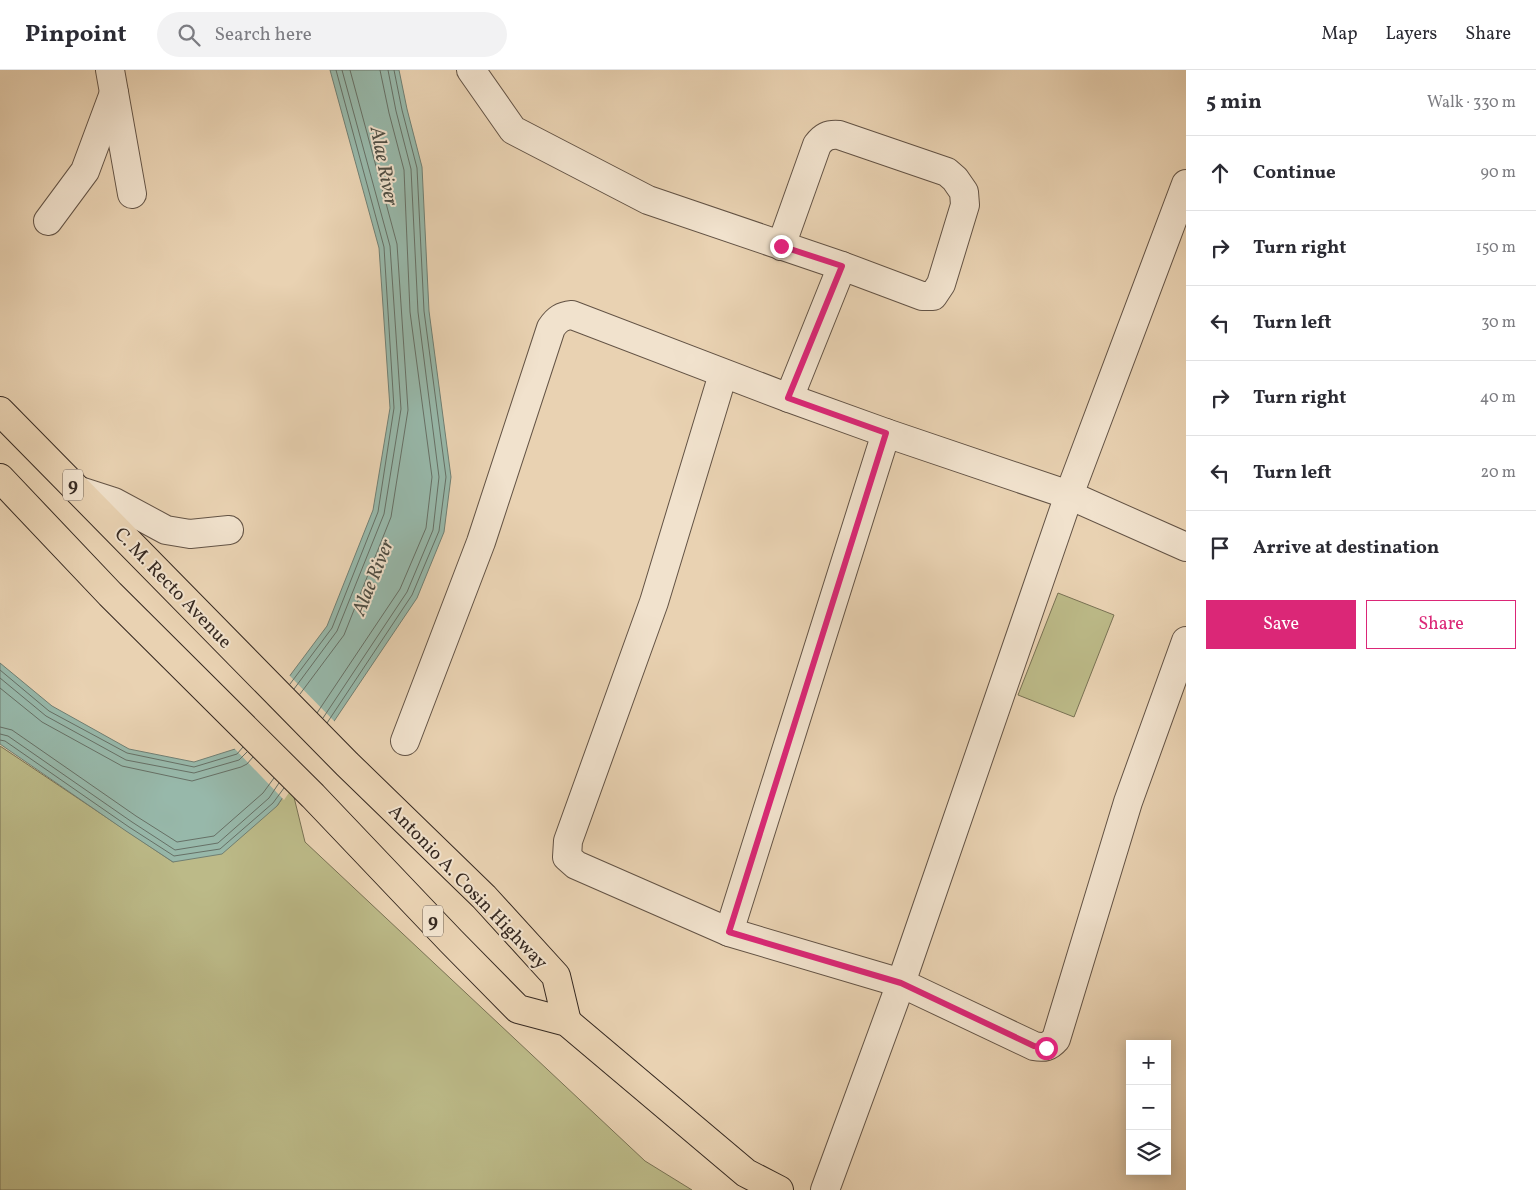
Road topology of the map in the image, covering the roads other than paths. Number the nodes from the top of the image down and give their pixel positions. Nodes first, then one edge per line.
1 (471, 70) edge
2 (112, 82) edge
3 (1186, 184) edge
4 (132, 194) dead end
5 (48, 221) dead end
6 (781, 246) junction
7 (842, 266) junction
8 (723, 374) junction
9 (788, 398) junction
10 (0, 411) edge
11 (886, 433) junction
12 (0, 478) edge
13 (80, 491) junction
14 (1069, 495) junction
15 (229, 530) dead end
16 (1186, 547) edge
17 (1186, 641) edge
18 (405, 741) dead end
19 (347, 764) joint
20 (729, 932) junction
21 (901, 983) junction
22 (568, 1022) junction
23 (779, 1190) edge
24 (825, 1190) edge

1 - 6 street
2 - 4 street
2 - 5 street
3 - 14 street
6 - 7 street
6 - 7 street
7 - 9 street
8 - 9 street
8 - 18 street
8 - 20 street
9 - 11 street
10 - 13 highway, C. M. Recto Avenue / 9
11 - 14 street
11 - 20 street
12 - 22 highway, 9
13 - 15 street
13 - 19 highway, C. M. Recto Avenue / 9
14 - 16 street
14 - 21 street
17 - 21 street
19 - 22 highway, Antonio A. Cosin Highway / 9
20 - 21 street
21 - 24 street
22 - 23 highway, 9

